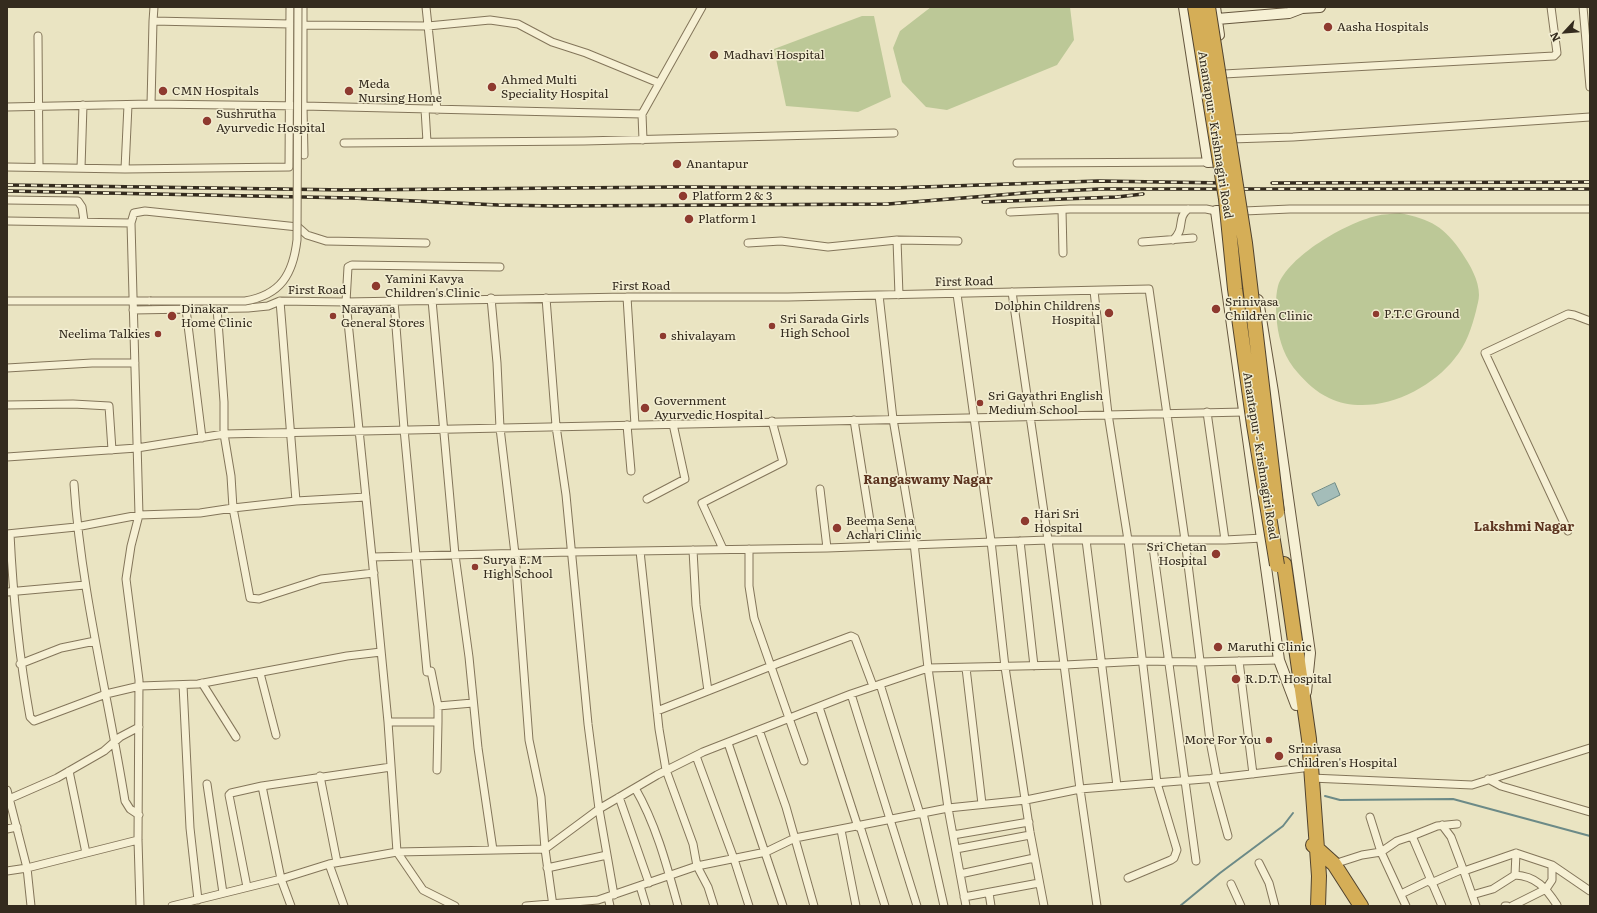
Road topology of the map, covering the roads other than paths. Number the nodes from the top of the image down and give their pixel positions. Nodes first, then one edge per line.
1 (154, 7) edge
2 (290, 7) edge
3 (298, 7) edge
4 (303, 7) edge
5 (426, 7) edge
6 (1184, 7) edge
7 (1195, 7) edge
8 (1208, 7) edge
9 (1215, 7) edge
10 (1320, 7) edge
11 (1551, 7) edge
12 (1583, 7) edge
13 (699, 8) edge
14 (1301, 8) edge
15 (1217, 19) junction
16 (153, 22) junction
17 (290, 24) junction
18 (302, 25) junction
19 (428, 26) junction
20 (1588, 35) edge
21 (38, 36) dead end
22 (1224, 74) junction
23 (659, 83) junction
24 (1590, 87) edge
25 (151, 104) junction
26 (82, 105) junction
27 (128, 105) junction
28 (39, 106) junction
29 (290, 106) junction
30 (303, 106) junction
31 (7, 107) edge
32 (425, 109) junction
33 (437, 110) junction
34 (642, 114) junction
35 (1590, 117) edge
36 (894, 133) dead end
37 (1231, 138) junction
38 (643, 140) junction
39 (426, 142) junction
40 (344, 143) dead end
41 (304, 155) dead end
42 (1208, 162) junction
43 (1017, 163) dead end
44 (7, 167) edge
45 (39, 168) junction
46 (81, 168) junction
47 (125, 169) junction
48 (7, 200) edge
49 (1188, 209) junction
50 (1590, 209) edge
51 (1062, 210) junction
52 (1216, 211) junction
53 (1244, 211) junction
54 (1010, 212) dead end
55 (7, 221) edge
56 (84, 221) junction
57 (131, 223) junction
58 (1193, 238) dead end
59 (897, 240) junction
60 (1173, 240) junction
61 (958, 241) dead end
62 (1142, 242) dead end
63 (426, 243) dead end
64 (748, 243) dead end
65 (1064, 253) dead end
66 (500, 267) dead end
67 (1094, 290) junction
68 (1012, 292) junction
69 (957, 294) junction
70 (879, 295) junction
71 (899, 295) junction
72 (627, 297) junction
73 (491, 298) junction
74 (546, 298) junction
75 (432, 300) junction
76 (7, 301) edge
77 (280, 301) junction
78 (394, 301) junction
79 (132, 302) junction
80 (346, 302) junction
81 (217, 308) junction
82 (186, 309) junction
83 (133, 310) junction
84 (1590, 321) edge
85 (135, 363) junction
86 (7, 368) edge
87 (7, 406) edge
88 (1207, 412) junction
89 (1245, 412) junction
90 (1168, 413) junction
91 (1108, 414) junction
92 (1030, 416) junction
93 (973, 417) junction
94 (893, 419) junction
95 (854, 420) junction
96 (772, 421) junction
97 (673, 424) junction
98 (627, 425) junction
99 (635, 425) junction
100 (556, 426) junction
101 (442, 428) junction
102 (500, 428) junction
103 (404, 429) junction
104 (359, 431) junction
105 (291, 433) junction
106 (224, 434) junction
107 (202, 438) junction
108 (137, 448) junction
109 (112, 450) junction
110 (7, 457) edge
111 (631, 471) dead end
112 (74, 484) dead end
113 (820, 490) dead end
114 (366, 497) junction
115 (647, 499) dead end
116 (296, 501) junction
117 (233, 508) junction
118 (139, 515) junction
119 (76, 527) junction
120 (1568, 531) dead end
121 (8, 534) edge
122 (1263, 538) junction
123 (1048, 540) junction
124 (1086, 540) junction
125 (1128, 540) junction
126 (1152, 540) junction
127 (1185, 540) junction
128 (1225, 540) junction
129 (1020, 541) junction
130 (991, 542) junction
131 (914, 544) junction
132 (874, 546) junction
133 (826, 548) junction
134 (723, 549) junction
135 (749, 549) junction
136 (693, 550) junction
137 (640, 551) junction
138 (571, 552) junction
139 (515, 554) junction
140 (416, 555) junction
141 (455, 555) junction
142 (372, 557) junction
143 (1280, 564) junction
144 (374, 573) junction
145 (85, 585) junction
146 (10, 591) edge
147 (95, 641) junction
148 (381, 652) junction
149 (1279, 660) junction
150 (1143, 661) junction
151 (1170, 662) junction
152 (1200, 662) junction
153 (1239, 662) junction
154 (1102, 663) junction
155 (20, 664) junction
156 (1065, 665) junction
157 (771, 666) junction
158 (1034, 666) junction
159 (1005, 667) junction
160 (928, 668) junction
161 (966, 668) junction
162 (260, 673) junction
163 (202, 683) junction
164 (183, 685) junction
165 (876, 685) junction
166 (140, 686) junction
167 (708, 691) junction
168 (106, 694) junction
169 (851, 694) junction
170 (473, 703) junction
171 (1300, 705) junction
172 (438, 706) junction
173 (819, 707) junction
174 (657, 711) junction
175 (789, 718) junction
176 (388, 722) junction
177 (438, 722) junction
178 (139, 727) junction
179 (759, 730) junction
180 (276, 735) dead end
181 (236, 737) dead end
182 (115, 741) junction
183 (728, 742) junction
184 (1590, 748) edge
185 (696, 756) junction
186 (804, 761) dead end
187 (391, 766) junction
188 (437, 770) dead end
189 (666, 770) junction
190 (69, 771) junction
191 (1307, 773) junction
192 (1253, 774) junction
193 (320, 776) junction
194 (1215, 778) junction
195 (1488, 780) junction
196 (1184, 781) junction
197 (1157, 783) junction
198 (207, 784) dead end
199 (262, 786) junction
200 (1117, 786) junction
201 (635, 788) junction
202 (1080, 789) junction
203 (7, 790) edge
204 (619, 797) junction
205 (10, 799) junction
206 (1026, 800) junction
207 (982, 804) junction
208 (948, 808) junction
209 (599, 809) junction
210 (1590, 812) edge
211 (921, 813) junction
212 (139, 814) junction
213 (1370, 817) dead end
214 (889, 820) junction
215 (1029, 822) junction
216 (1457, 824) dead end
217 (1442, 825) junction
218 (859, 826) junction
219 (17, 827) junction
220 (7, 829) edge
221 (841, 830) junction
222 (953, 835) junction
223 (1030, 835) junction
224 (1228, 836) dead end
225 (1412, 836) junction
226 (795, 838) junction
227 (138, 840) junction
228 (1312, 844) junction
229 (493, 850) junction
230 (545, 850) junction
231 (956, 850) junction
232 (398, 852) junction
233 (766, 852) junction
234 (1381, 852) junction
235 (1516, 852) junction
236 (86, 853) junction
237 (607, 855) junction
238 (1034, 858) junction
239 (734, 859) junction
240 (1196, 860) dead end
241 (333, 863) junction
242 (1260, 863) dead end
243 (1334, 864) junction
244 (697, 866) junction
245 (1552, 866) junction
246 (1314, 867) junction
247 (27, 868) junction
248 (547, 868) junction
249 (7, 870) edge
250 (1463, 870) junction
251 (960, 874) junction
252 (1515, 875) junction
253 (670, 876) junction
254 (1128, 878) dead end
255 (281, 879) junction
256 (1431, 881) junction
257 (649, 883) junction
258 (1039, 883) junction
259 (1231, 884) dead end
260 (640, 886) junction
261 (247, 887) junction
262 (1546, 889) junction
263 (1590, 891) edge
264 (989, 892) junction
265 (222, 893) junction
266 (1400, 894) junction
267 (1472, 895) junction
268 (611, 896) junction
269 (964, 897) junction
270 (441, 899) junction
271 (198, 900) junction
272 (1405, 904) edge
273 (553, 905) edge
274 (31, 906) edge
275 (140, 906) edge
276 (172, 906) edge
277 (291, 906) edge
278 (344, 906) edge
279 (435, 906) edge
280 (456, 906) edge
281 (526, 906) edge
282 (610, 906) edge
283 (646, 906) edge
284 (678, 906) edge
285 (714, 906) edge
286 (748, 906) edge
287 (783, 906) edge
288 (814, 906) edge
289 (856, 906) edge
290 (885, 906) edge
291 (917, 906) edge
292 (944, 906) edge
293 (966, 906) edge
294 (991, 906) edge
295 (1044, 906) edge
296 (1097, 906) edge
297 (1241, 906) edge
298 (1275, 906) edge
299 (1311, 906) edge
300 (1318, 906) edge
301 (1354, 906) edge
302 (1361, 906) edge
303 (1397, 906) edge
304 (1442, 906) edge
305 (1476, 906) edge
306 (1512, 906) edge
307 (1556, 906) edge

1 - 16 street
2 - 17 street
3 - 79 street, bridge
4 - 18 street
5 - 19 street
6 - 42 street
7 - 143 highway, Anantapur - Krishnagiri Road, bridge
8 - 143 highway, bridge
9 - 15 street
10 - 14 street
11 - 22 street
12 - 20 street
13 - 23 street
14 - 15 street
15 - 22 street
16 - 17 street
16 - 25 street
17 - 29 street
18 - 19 street
18 - 30 street
19 - 23 street
19 - 33 street
20 - 24 street
21 - 28 street
22 - 37 street
23 - 34 street
25 - 27 street
25 - 29 street
26 - 27 street
26 - 28 street
26 - 46 street
27 - 47 street
28 - 31 street
28 - 45 street
29 - 30 street
29 - 47 street
30 - 32 street
30 - 41 street
32 - 33 street
32 - 39 street
33 - 34 street
34 - 38 street
35 - 37 street
36 - 38 street
37 - 42 street
38 - 39 street
39 - 40 street
42 - 43 street
44 - 45 street
45 - 46 street
46 - 47 street
48 - 56 street
49 - 51 street
49 - 52 street
49 - 60 street
50 - 53 street
51 - 54 street
51 - 65 street
52 - 53 street
52 - 89 street
53 - 171 street
55 - 56 street
56 - 57 street
57 - 63 street
57 - 79 street
58 - 60 street
59 - 61 street
59 - 64 street
59 - 71 street
60 - 62 street
66 - 80 street
67 - 68 street, First Road
67 - 90 street, First Road
67 - 91 street
68 - 69 street, First Road
68 - 92 street
69 - 71 street, First Road
69 - 93 street
70 - 71 street, First Road
70 - 72 street, First Road
70 - 94 street
72 - 74 street, First Road
72 - 99 street
73 - 74 street, First Road
73 - 75 street, First Road
73 - 102 street
74 - 100 street
75 - 78 street, First Road
75 - 101 street
76 - 79 street
77 - 80 street, First Road
77 - 81 street, First Road
77 - 105 street
78 - 80 street, First Road
78 - 103 street
79 - 83 street
80 - 104 street
81 - 82 street, First Road
81 - 106 street
82 - 83 street, First Road
82 - 107 street
83 - 85 street
84 - 120 street
85 - 86 street
85 - 108 street
87 - 109 street
88 - 89 street
88 - 90 street
88 - 128 street
89 - 122 street
90 - 91 street
90 - 127 street
91 - 92 street
91 - 125 street
92 - 93 street
92 - 123 street
93 - 94 street
93 - 130 street
94 - 95 street
94 - 131 street
95 - 96 street
95 - 132 street
96 - 97 street
96 - 134 street
97 - 99 street
97 - 115 street
98 - 99 street
98 - 100 street
98 - 111 street
100 - 102 street
100 - 138 street
101 - 102 street
101 - 103 street
101 - 141 street
102 - 139 street
103 - 104 street
103 - 140 street
104 - 105 street
104 - 114 street
105 - 106 street
105 - 116 street
106 - 107 street
106 - 117 street
107 - 108 street
108 - 109 street
108 - 118 street
109 - 110 street
112 - 119 street
113 - 133 street
114 - 116 street
114 - 142 street
116 - 117 street
117 - 118 street
117 - 144 street
118 - 119 street
118 - 166 street
119 - 121 street
119 - 145 street
121 - 146 street
122 - 128 street
122 - 149 street
123 - 124 street
123 - 129 street
123 - 156 street
124 - 125 street
124 - 154 street
125 - 126 street
125 - 150 street
126 - 127 street
126 - 151 street
127 - 128 street
127 - 152 street
129 - 130 street
129 - 158 street
130 - 131 street
130 - 159 street
131 - 132 street
131 - 160 street
132 - 133 street
133 - 135 street
134 - 135 street
134 - 136 street
135 - 157 street
136 - 137 street
136 - 167 street
137 - 138 street
137 - 174 street
138 - 139 street
138 - 209 street
139 - 141 street
139 - 230 street
140 - 141 street
140 - 142 street
140 - 172 street
141 - 170 street
142 - 144 street
143 - 171 highway, Anantapur - Krishnagiri Road
144 - 148 street
145 - 146 street
145 - 147 street
146 - 155 street
147 - 155 street
147 - 168 street
148 - 162 street
148 - 176 street
149 - 153 street
149 - 171 street
150 - 151 street
150 - 154 street
150 - 197 street
151 - 152 street
151 - 196 street
152 - 153 street
152 - 194 street
153 - 192 street
154 - 156 street
154 - 200 street
155 - 168 street
156 - 158 street
156 - 202 street
157 - 165 street
157 - 167 street
157 - 175 street
158 - 159 street
159 - 161 street
159 - 206 street
160 - 161 street
160 - 165 street
160 - 208 street
161 - 207 street
162 - 163 street
162 - 180 street
163 - 164 street
163 - 181 street
164 - 166 street
164 - 271 street
165 - 169 street
165 - 211 street
166 - 168 street
166 - 178 street
167 - 174 street
168 - 182 street
169 - 173 street
169 - 214 street
170 - 172 street
170 - 229 street
171 - 191 highway, Anantapur - Krishnagiri Road
172 - 177 street
173 - 175 street
173 - 218 street
174 - 189 street
175 - 179 street
175 - 186 street
176 - 177 street
176 - 187 street
177 - 188 street
178 - 182 street
178 - 212 street
179 - 183 street
179 - 226 street
182 - 190 street
182 - 212 street
183 - 185 street
183 - 233 street
184 - 195 street
185 - 189 street
185 - 239 street
187 - 193 street
187 - 232 street
189 - 201 street
189 - 244 street
190 - 205 street
190 - 236 street
191 - 192 street
191 - 195 street
191 - 228 highway, Anantapur - Krishnagiri Road
192 - 194 street
193 - 199 street
193 - 241 street
194 - 196 street
194 - 224 street
195 - 210 street
196 - 197 street
196 - 240 street
197 - 200 street
197 - 254 street
198 - 265 street
199 - 255 street
199 - 261 street
200 - 202 street
201 - 204 street
201 - 253 street
202 - 206 street
202 - 296 street
203 - 205 street
204 - 209 street
204 - 257 street
205 - 219 street
206 - 207 street
206 - 215 street
207 - 208 street
208 - 211 street
208 - 222 street
209 - 230 street
209 - 237 street
211 - 214 street
211 - 292 street
212 - 227 street
213 - 234 street
214 - 218 street
214 - 291 street
215 - 222 street
215 - 223 street
216 - 217 street
217 - 225 street
217 - 250 street
218 - 221 street
218 - 290 street
219 - 220 street
219 - 247 street
221 - 226 street
221 - 289 street
222 - 231 street
223 - 231 street
223 - 238 street
225 - 234 street
225 - 256 street
226 - 233 street
226 - 288 street
227 - 236 street
227 - 275 street
228 - 243 highway
228 - 246 highway, Anantapur - Krishnagiri Road
229 - 230 street
229 - 232 street
230 - 248 street
231 - 251 street
232 - 241 street
232 - 270 street
233 - 239 street
233 - 287 street
234 - 243 street
234 - 266 street
235 - 245 street
235 - 250 street
235 - 252 street
236 - 247 street
237 - 248 street
237 - 268 street
238 - 251 street
238 - 258 street
239 - 244 street
239 - 286 street
241 - 255 street
241 - 278 street
242 - 298 street
243 - 302 highway
244 - 253 street
244 - 285 street
245 - 262 street
245 - 263 street
246 - 299 highway, Anantapur - Krishnagiri Road
246 - 300 highway, Anantapur - Krishnagiri Road
246 - 301 highway
247 - 249 street
247 - 274 street
248 - 273 street
250 - 256 street
250 - 267 street
251 - 269 street
252 - 262 street
252 - 267 street
253 - 257 street
253 - 284 street
255 - 261 street
255 - 277 street
256 - 266 street
256 - 304 street
257 - 260 street
258 - 264 street
258 - 295 street
259 - 297 street
260 - 268 street
260 - 283 street
261 - 265 street
262 - 306 street
262 - 307 street
264 - 269 street
264 - 294 street
265 - 271 street
266 - 272 street
267 - 305 street
268 - 273 street
268 - 282 street
269 - 293 street
270 - 279 street
270 - 280 street
271 - 276 street
272 - 303 street
273 - 281 street

